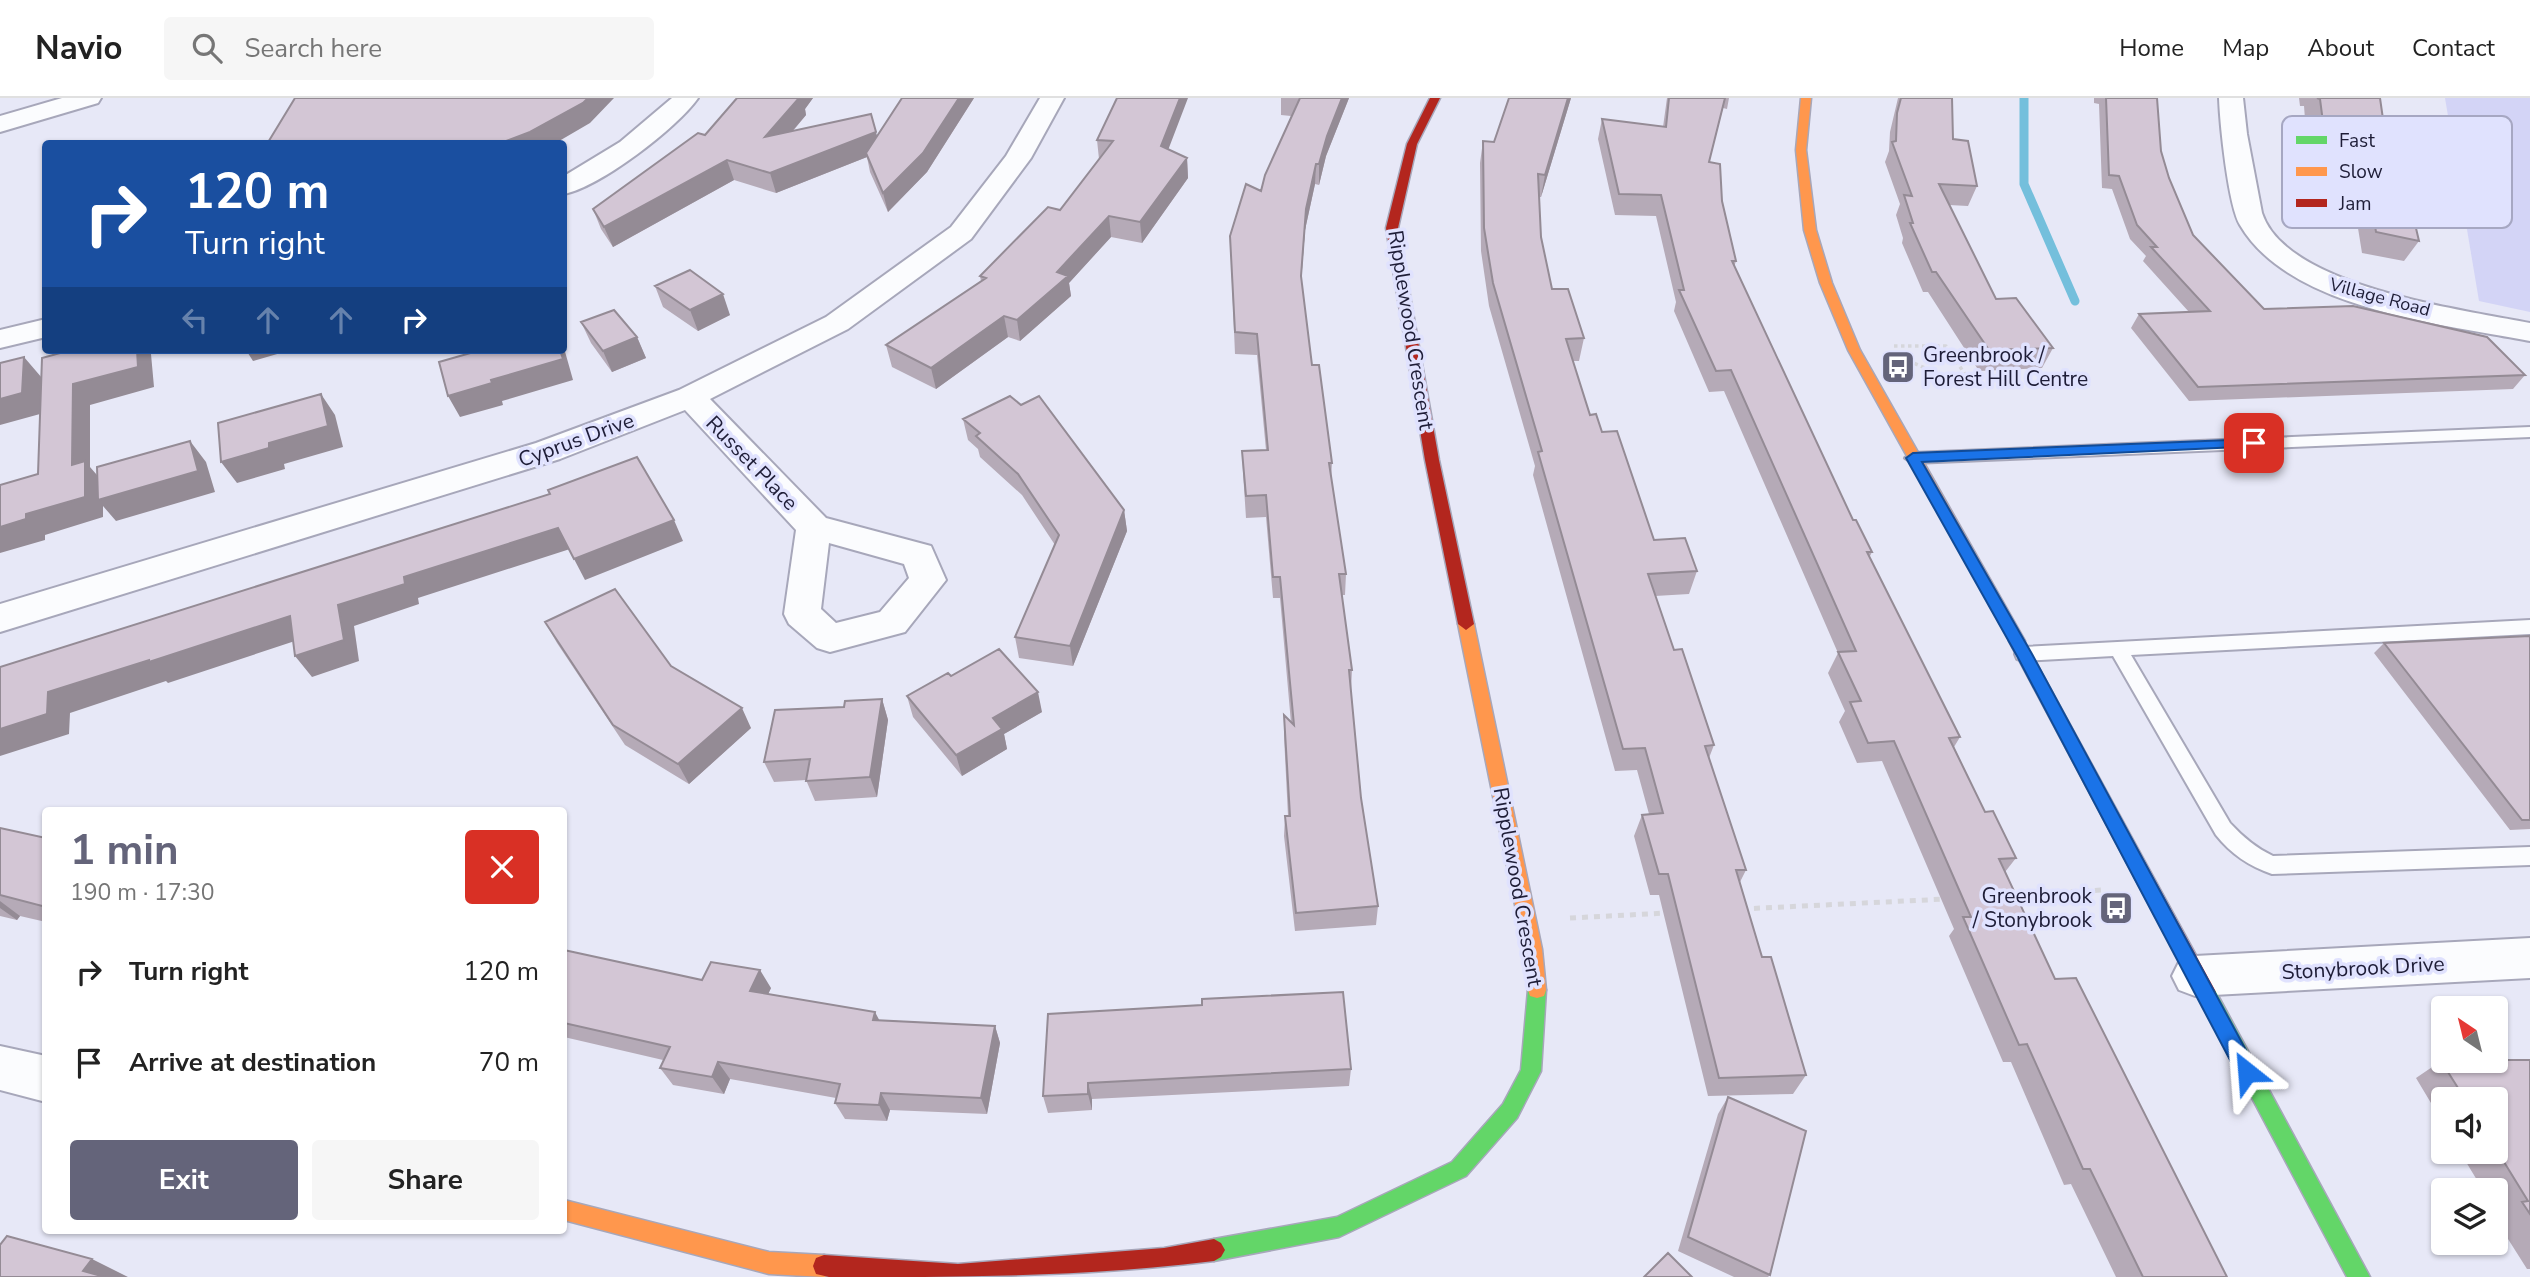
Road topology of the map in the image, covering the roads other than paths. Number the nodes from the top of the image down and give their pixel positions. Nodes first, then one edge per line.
1 (89, 98) edge
2 (686, 98) edge
3 (1052, 98) edge
4 (1435, 98) edge
5 (1806, 98) edge
6 (2231, 98) edge
7 (0, 124) edge
8 (567, 185) edge
9 (42, 329) edge
10 (2530, 332) edge
11 (0, 340) edge
12 (691, 397) junction
13 (2530, 432) edge
14 (1913, 458) junction
15 (814, 527) dead end
16 (0, 618) edge
17 (2530, 627) edge
18 (2118, 649) junction
19 (2024, 654) junction
20 (2527, 860) edge
21 (2530, 958) edge
22 (2195, 976) junction
23 (0, 1068) edge
24 (42, 1078) edge
25 (567, 1211) edge
26 (2359, 1277) edge

1 - 7 street
2 - 8 street
3 - 12 street, Cyprus Drive
4 - 25 street, Ripplewood Crescent
5 - 14 street
6 - 10 street, Village Road
9 - 11 street
12 - 15 street, Russet Place
12 - 16 street, Cyprus Drive
13 - 14 lane
14 - 19 street
17 - 18 lane
18 - 19 lane
18 - 20 lane
19 - 22 street
21 - 22 street, Stonybrook Drive
22 - 26 street
23 - 24 street

